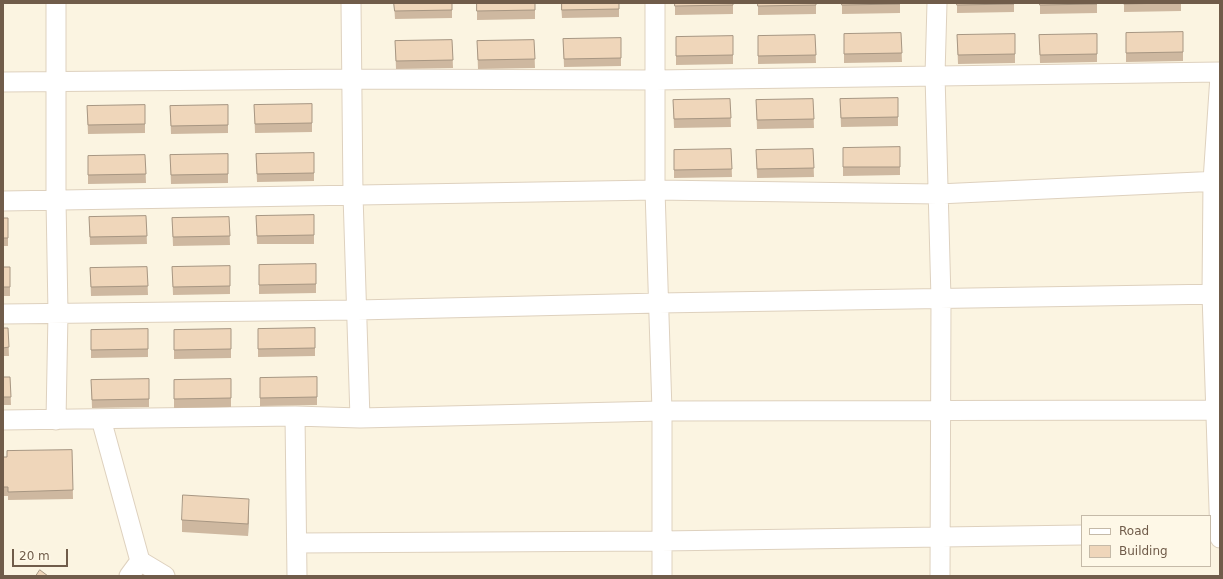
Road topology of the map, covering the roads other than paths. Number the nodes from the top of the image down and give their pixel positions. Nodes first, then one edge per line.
1 (56, 3) edge
2 (351, 3) edge
3 (655, 3) edge
4 (937, 3) edge
5 (1220, 72) edge
6 (935, 75) junction
7 (1220, 76) edge
8 (351, 79) junction
9 (656, 80) junction
10 (57, 81) junction
11 (3, 82) edge
12 (1216, 181) edge
13 (655, 190) junction
14 (938, 194) junction
15 (353, 195) junction
16 (56, 200) junction
17 (3, 201) edge
18 (1216, 294) edge
19 (941, 299) junction
20 (659, 303) junction
21 (357, 310) junction
22 (58, 313) junction
23 (3, 314) edge
24 (940, 410) junction
25 (1218, 410) edge
26 (662, 411) junction
27 (295, 416) junction
28 (360, 418) junction
29 (101, 419) junction
30 (3, 420) edge
31 (56, 420) junction
32 (1220, 533) edge
33 (1081, 535) edge
34 (939, 537) junction
35 (1220, 538) edge
36 (661, 541) junction
37 (297, 543) junction
38 (140, 561) junction
39 (129, 576) edge
40 (165, 576) edge
41 (297, 576) edge
42 (662, 576) edge
43 (940, 576) edge

1 - 10 street
2 - 8 street
3 - 9 street
4 - 6 street
5 - 6 street
6 - 9 street
6 - 14 street
7 - 12 street
8 - 9 street
8 - 10 street
8 - 15 street
9 - 13 street
10 - 11 street
10 - 16 street
12 - 14 street
12 - 18 street
13 - 14 street
13 - 15 street
13 - 20 street
14 - 19 street
15 - 16 street
15 - 21 street
16 - 17 street
16 - 22 street
18 - 19 street
18 - 25 street
19 - 20 street
19 - 24 street
20 - 21 street
20 - 26 street
21 - 22 street
21 - 28 street
22 - 23 street
22 - 31 street
24 - 25 street
24 - 26 street
24 - 34 street
25 - 32 street
26 - 28 street
26 - 36 street
27 - 28 street
27 - 29 street
27 - 37 street
29 - 31 street
29 - 38 street
30 - 31 street
32 - 35 street
33 - 34 street
34 - 36 street
34 - 43 street
36 - 37 street
36 - 42 street
37 - 41 street
38 - 39 street
38 - 40 street

